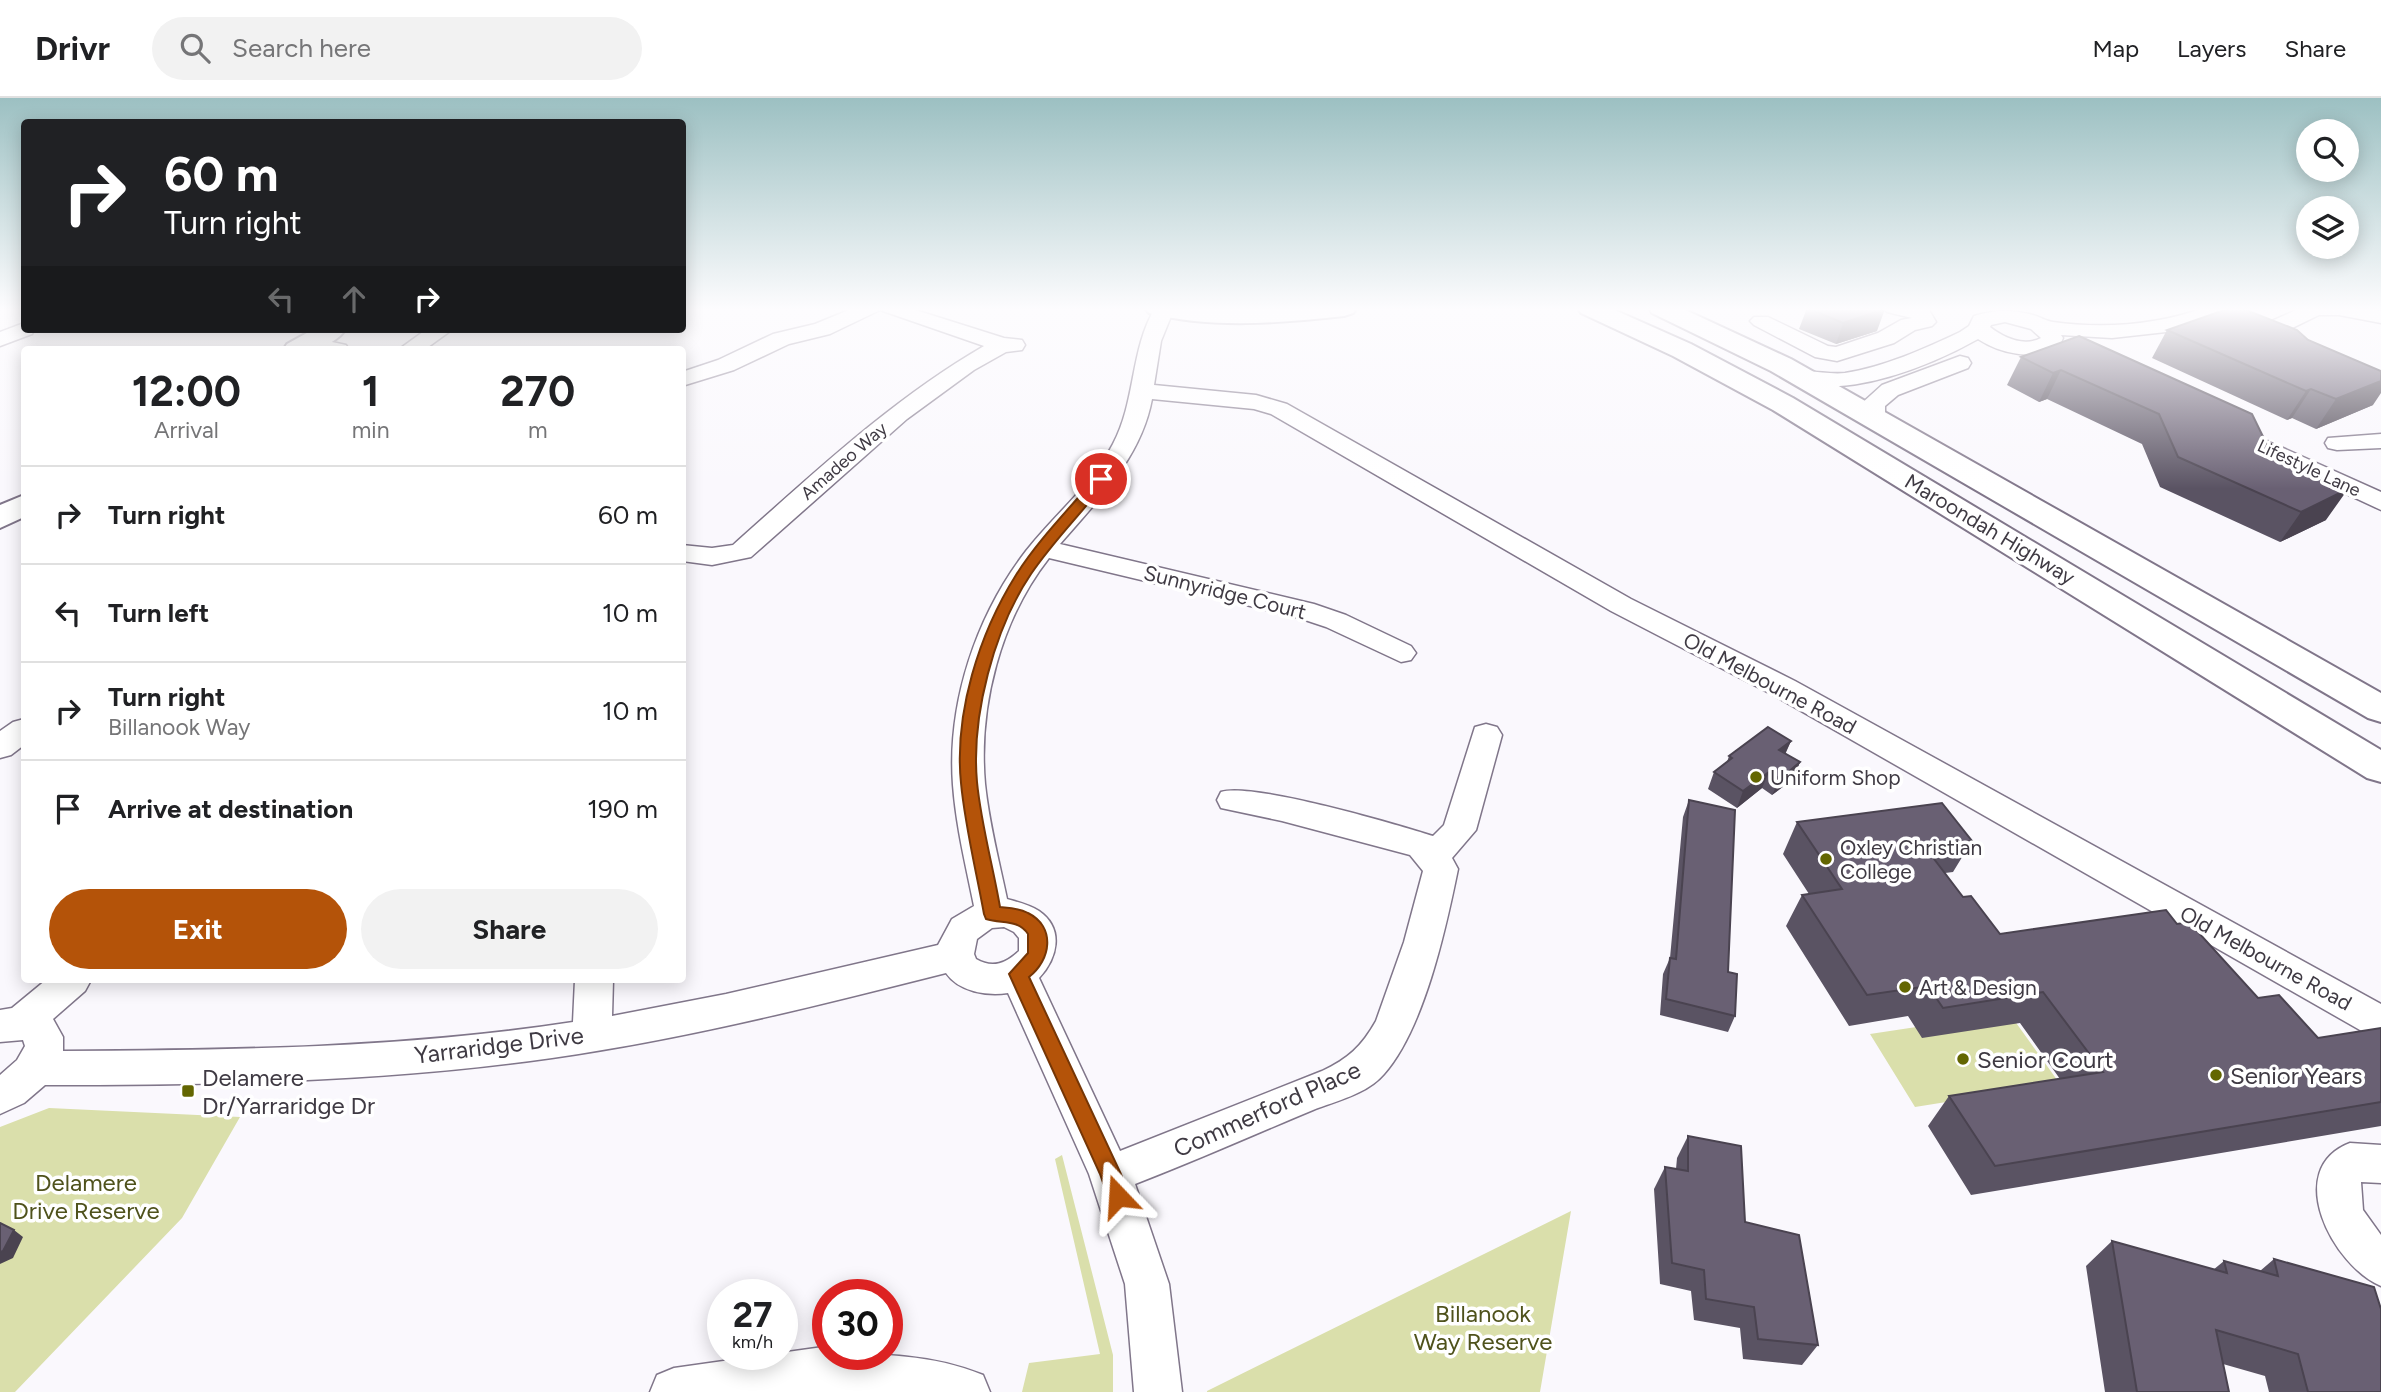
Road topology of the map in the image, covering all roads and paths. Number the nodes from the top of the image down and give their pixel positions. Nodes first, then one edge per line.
1 (715, 368) edge
2 (750, 368) edge
3 (964, 368) edge
4 (1146, 368) edge
5 (1716, 368) edge
6 (1783, 368) edge
7 (1882, 368) edge
8 (1948, 368) edge
9 (686, 378) edge
10 (1803, 378) junction
11 (686, 391) edge
12 (1144, 391) junction
13 (1873, 417) junction
14 (2208, 421) edge
15 (2381, 441) edge
16 (2337, 443) dead end
17 (2381, 502) edge
18 (21, 506) edge
19 (0, 518) edge
20 (1043, 548) junction
21 (686, 554) edge
22 (1401, 653) dead end
23 (2381, 709) edge
24 (21, 732) edge
25 (1486, 735) dead end
26 (0, 747) edge
27 (2381, 768) edge
28 (1233, 800) dead end
29 (1430, 855) junction
30 (993, 914) junction
31 (956, 956) junction
32 (1018, 974) junction
33 (68, 983) edge
34 (594, 983) edge
35 (2381, 1023) edge
36 (10, 1024) edge
37 (592, 1035) junction
38 (34, 1068) junction
39 (0, 1096) edge
40 (2381, 1164) edge
41 (1110, 1174) junction
42 (2381, 1264) edge
43 (674, 1392) edge
44 (966, 1392) edge
45 (1158, 1392) edge

1 - 9 street
2 - 11 street
3 - 21 street, Amadeo Way
4 - 12 street
5 - 27 main road, Maroondah Highway
6 - 10 main road, Maroondah Highway
7 - 10 street
8 - 13 street
10 - 13 main road, Maroondah Highway
12 - 20 street
12 - 35 street, Old Melbourne Road
13 - 23 main road, Maroondah Highway
14 - 17 street, Lifestyle Lane
15 - 16 street
18 - 19 main road
20 - 22 street, Sunnyridge Court
20 - 30 street
24 - 26 street
25 - 29 street
28 - 29 street
29 - 41 street, Commerford Place
30 - 31 street
30 - 32 street
31 - 32 street
31 - 37 street, Yarraridge Drive
32 - 41 street
33 - 36 street
34 - 37 street
36 - 38 street
37 - 38 street, Yarraridge Drive
38 - 39 street
40 - 42 street
41 - 45 street
43 - 44 street

